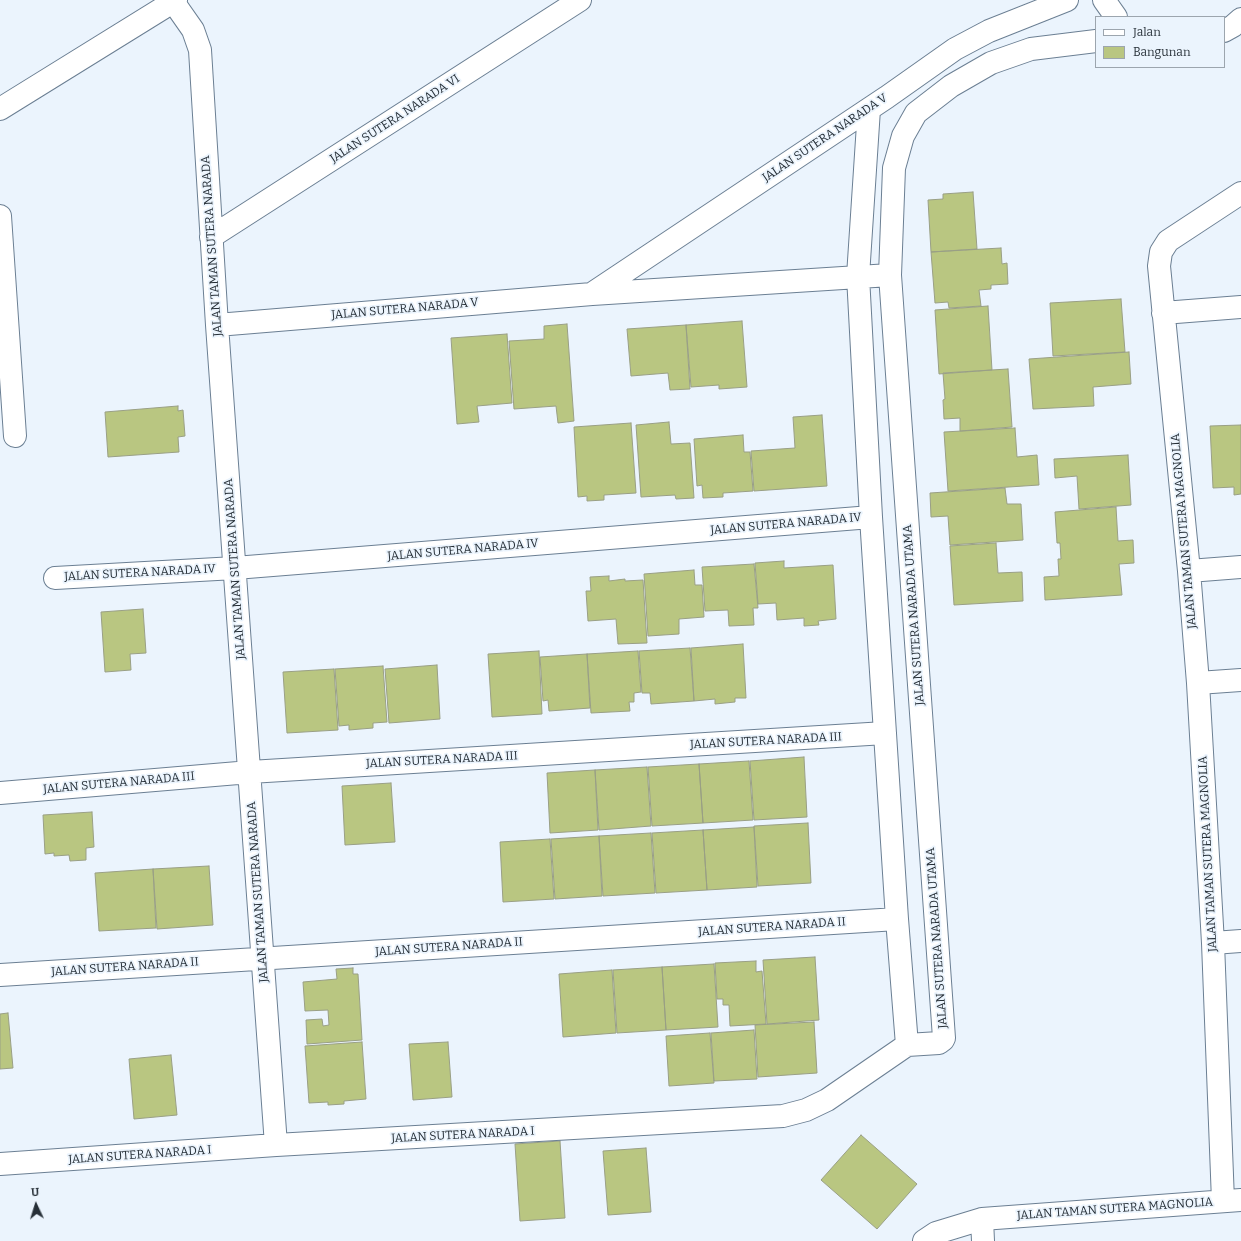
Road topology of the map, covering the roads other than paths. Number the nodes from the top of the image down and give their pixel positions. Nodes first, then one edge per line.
1 (580, 0) edge
2 (1067, 0) edge
3 (1104, 0) edge
4 (173, 1) edge
5 (1115, 16) edge
6 (1241, 19) edge
7 (1225, 30) edge
8 (1095, 41) edge
9 (0, 109) edge
10 (869, 109) junction
11 (1241, 193) edge
12 (0, 216) edge
13 (211, 237) junction
14 (890, 275) junction
15 (858, 276) junction
16 (592, 294) junction
17 (1241, 307) edge
18 (1163, 313) junction
19 (217, 325) junction
20 (15, 436) dead end
21 (871, 517) junction
22 (1241, 567) edge
23 (235, 568) junction
24 (1189, 570) junction
25 (56, 578) dead end
26 (1241, 680) edge
27 (1198, 683) junction
28 (885, 733) junction
29 (250, 772) junction
30 (0, 792) edge
31 (897, 919) junction
32 (1241, 941) edge
33 (1213, 943) junction
34 (263, 958) junction
35 (0, 975) edge
36 (907, 1045) junction
37 (276, 1145) junction
38 (0, 1164) edge
39 (1232, 1200) edge
40 (982, 1219) junction
41 (924, 1241) edge
42 (983, 1241) edge

1 - 13 street, JALAN SUTERA NARADA VI
2 - 10 street, JALAN SUTERA NARADA V
3 - 5 street
4 - 9 street
4 - 13 street, JALAN TAMAN SUTERA NARADA
6 - 7 street
8 - 14 street, JALAN SUTERA NARADA UTAMA
10 - 15 street
10 - 16 street, JALAN SUTERA NARADA V
11 - 18 street, JALAN TAMAN SUTERA MAGNOLIA
12 - 20 street
13 - 19 street, JALAN TAMAN SUTERA NARADA
14 - 15 street, JALAN SUTERA NARADA V
14 - 36 street, JALAN SUTERA NARADA UTAMA
15 - 16 street, JALAN SUTERA NARADA V
15 - 21 street
16 - 19 street, JALAN SUTERA NARADA V
17 - 18 street
18 - 24 street, JALAN TAMAN SUTERA MAGNOLIA
19 - 23 street, JALAN TAMAN SUTERA NARADA
21 - 23 street, JALAN SUTERA NARADA IV
21 - 28 street
22 - 24 street
23 - 25 street, JALAN SUTERA NARADA IV
23 - 29 street, JALAN TAMAN SUTERA NARADA
24 - 27 street, JALAN TAMAN SUTERA MAGNOLIA
26 - 27 street
27 - 33 street, JALAN TAMAN SUTERA MAGNOLIA
28 - 29 street, JALAN SUTERA NARADA III
28 - 31 street
29 - 30 street, JALAN SUTERA NARADA III
29 - 34 street, JALAN TAMAN SUTERA NARADA
31 - 34 street, JALAN SUTERA NARADA II
31 - 36 street
32 - 33 street
33 - 39 street, JALAN TAMAN SUTERA MAGNOLIA
34 - 35 street, JALAN SUTERA NARADA II
34 - 37 street, JALAN TAMAN SUTERA NARADA
36 - 37 street, JALAN SUTERA NARADA I
37 - 38 street, JALAN SUTERA NARADA I
39 - 40 street, JALAN TAMAN SUTERA MAGNOLIA
40 - 41 street, JALAN TAMAN SUTERA MAGNOLIA
40 - 42 street

